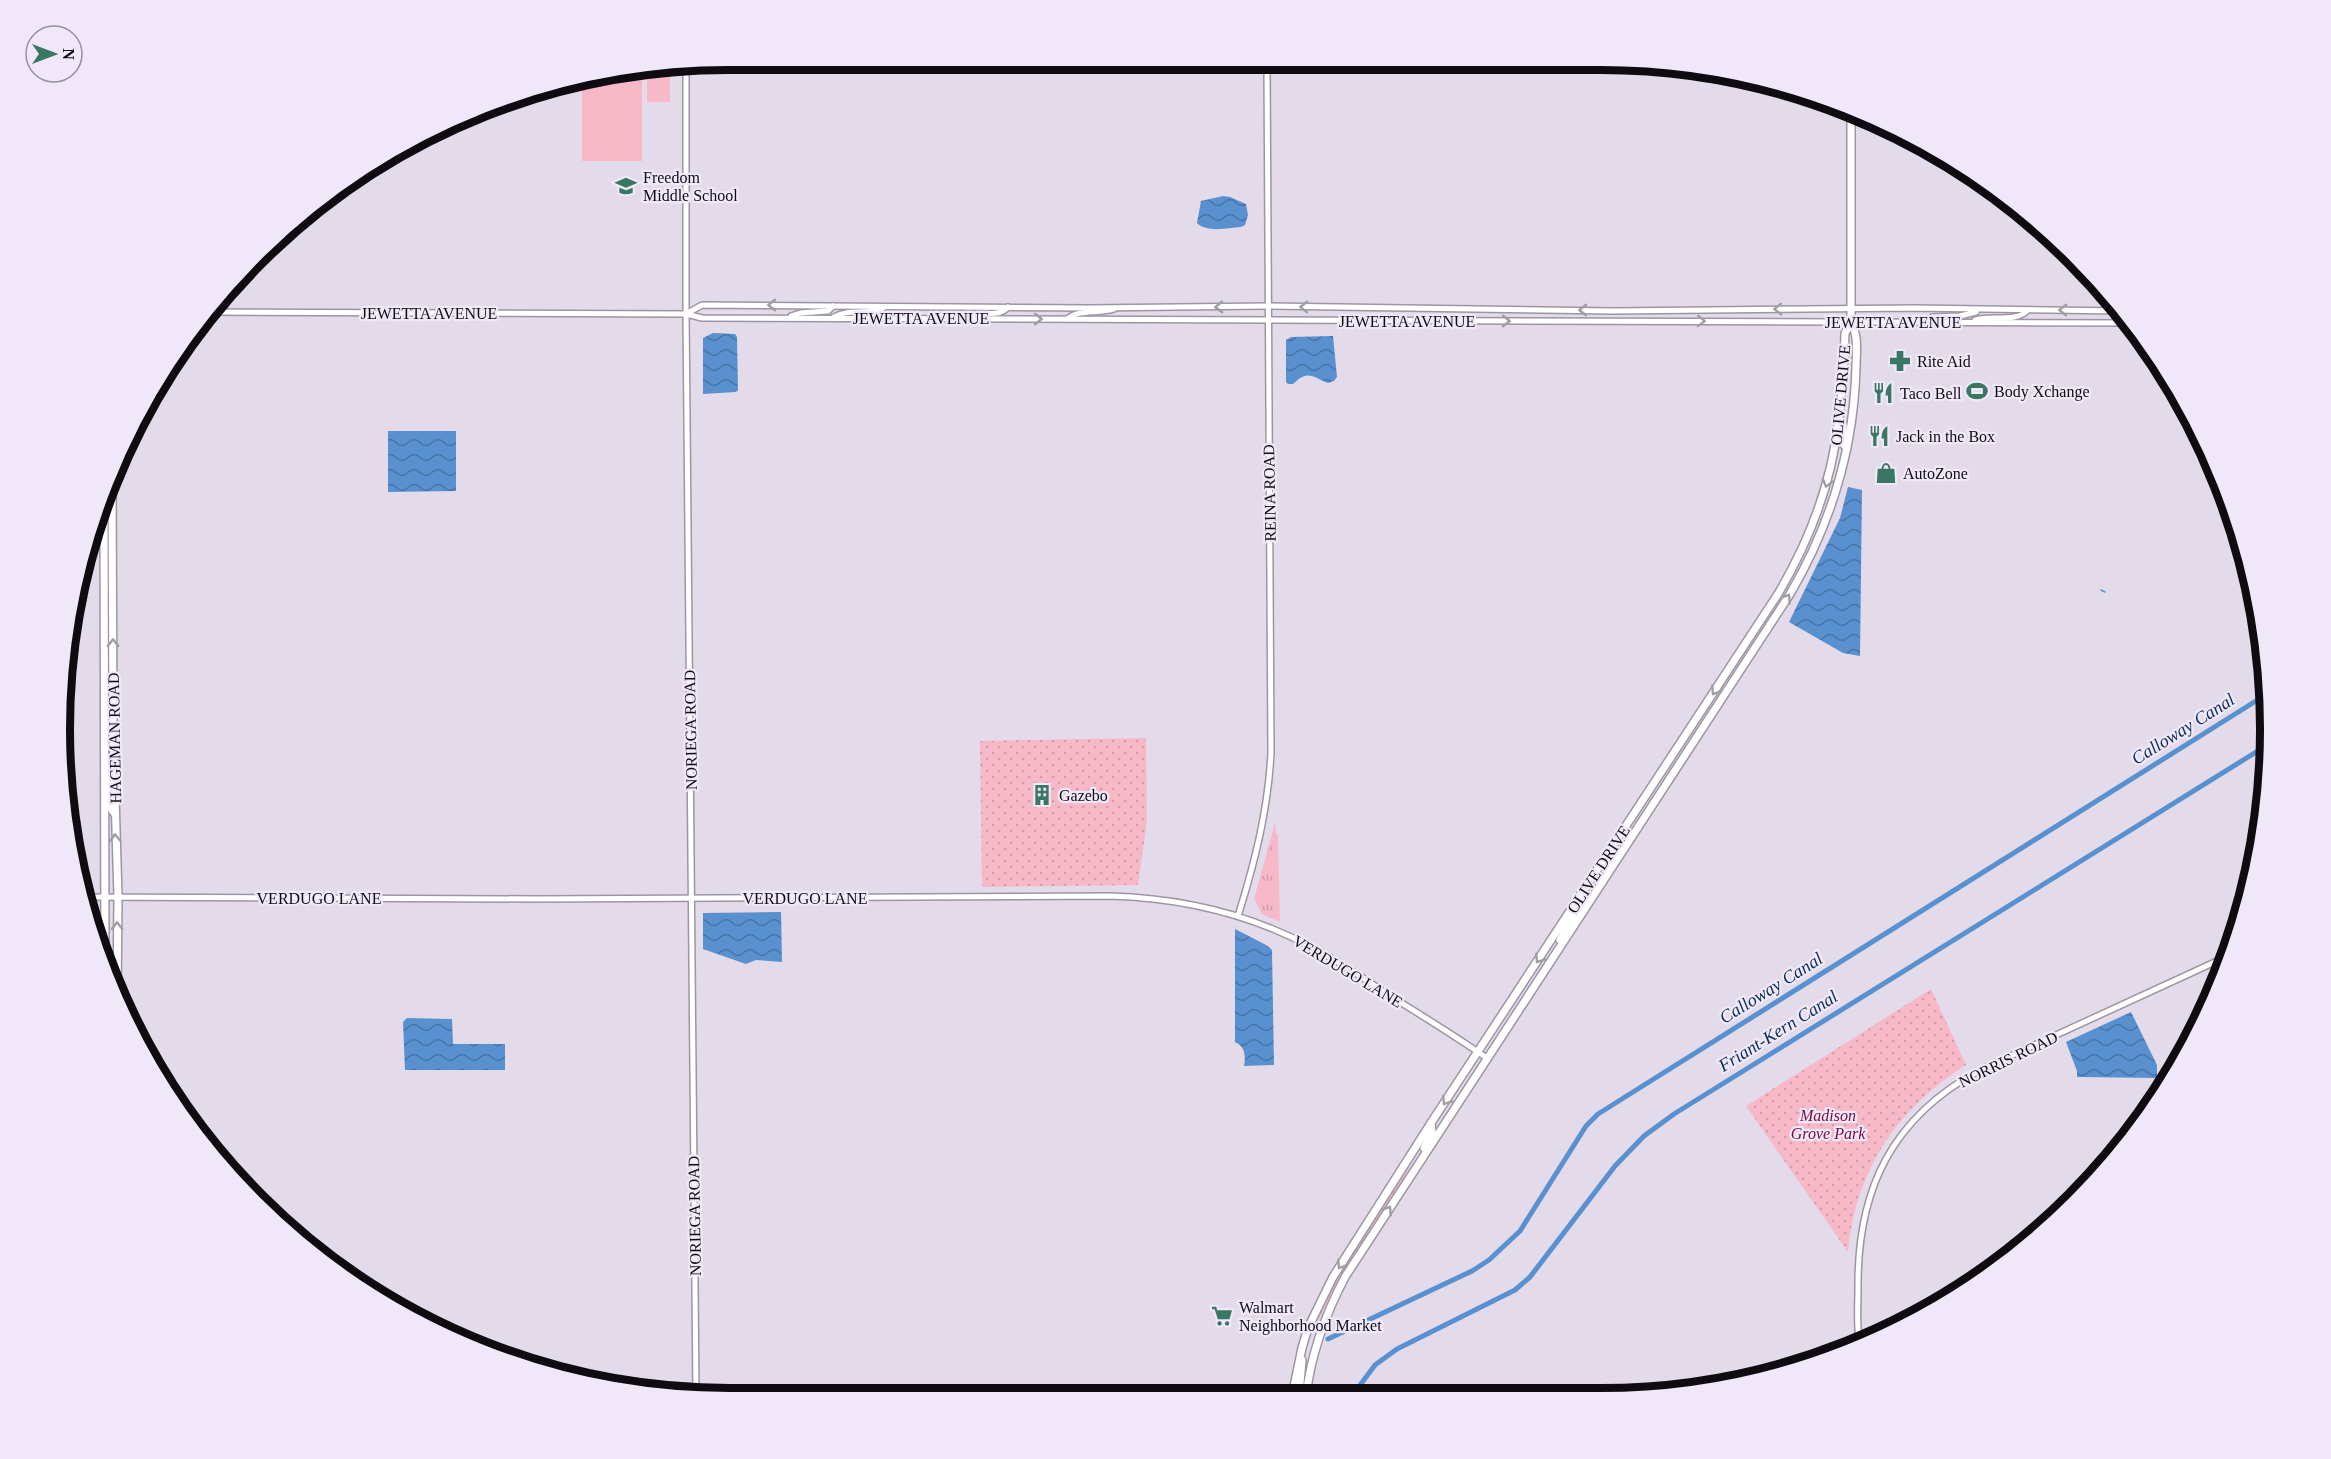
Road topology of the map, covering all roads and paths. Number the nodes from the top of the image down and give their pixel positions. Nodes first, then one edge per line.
1 (1267, 70) edge
2 (686, 72) edge
3 (1851, 120) edge
4 (833, 306) junction
5 (1267, 306) junction
6 (884, 307) junction
7 (1008, 308) junction
8 (1118, 308) junction
9 (1851, 309) junction
10 (1983, 310) junction
11 (2028, 310) junction
12 (2110, 311) edge
13 (220, 312) edge
14 (686, 314) junction
15 (787, 318) junction
16 (833, 318) junction
17 (969, 318) junction
18 (1067, 319) junction
19 (1267, 321) junction
20 (1929, 322) junction
21 (1970, 322) junction
22 (2119, 322) edge
23 (1851, 323) junction
24 (1843, 395) junction
25 (1847, 448) junction
26 (112, 500) edge
27 (104, 521) edge
28 (1811, 530) junction
29 (1803, 572) junction
30 (104, 579) junction
31 (1769, 609) junction
32 (113, 620) junction
33 (1747, 642) junction
34 (1755, 647) junction
35 (1732, 682) junction
36 (104, 728) junction
37 (1690, 730) junction
38 (104, 766) junction
39 (1675, 770) junction
40 (114, 773) junction
41 (114, 813) junction
42 (92, 897) edge
43 (105, 897) junction
44 (118, 897) junction
45 (692, 898) junction
46 (1572, 908) junction
47 (1238, 916) junction
48 (105, 941) edge
49 (1561, 946) junction
50 (2218, 960) edge
51 (117, 972) edge
52 (1478, 1052) junction
53 (1488, 1059) junction
54 (1431, 1123) junction
55 (1416, 1167) junction
56 (1858, 1336) edge
57 (1300, 1356) junction
58 (696, 1387) edge
59 (1294, 1388) edge
60 (1300, 1388) edge
61 (1308, 1388) edge

1 - 5 street, REINA ROAD
2 - 14 street, NORIEGA ROAD
3 - 9 main road, OLIVE DRIVE
4 - 6 street, JEWETTA AVENUE
4 -> 14 street, JEWETTA AVENUE
4 - 15 street
5 -> 8 street, JEWETTA AVENUE
9 -> 5 street, JEWETTA AVENUE
5 - 19 street, REINA ROAD
6 - 7 street, JEWETTA AVENUE
6 - 16 street
7 - 8 street, JEWETTA AVENUE
7 - 17 street
8 - 18 street
9 - 10 street, JEWETTA AVENUE
9 - 23 main road, OLIVE DRIVE
10 - 11 street, JEWETTA AVENUE
10 - 20 street
12 -> 11 street, JEWETTA AVENUE
11 - 21 street
13 - 14 street, JEWETTA AVENUE
14 - 15 street, JEWETTA AVENUE
14 - 45 street, NORIEGA ROAD
15 - 16 street, JEWETTA AVENUE
16 - 17 street, JEWETTA AVENUE
17 -> 18 street, JEWETTA AVENUE
18 - 19 street, JEWETTA AVENUE
19 -> 23 street, JEWETTA AVENUE
19 - 47 street, REINA ROAD
20 - 21 street, JEWETTA AVENUE
20 - 23 street, JEWETTA AVENUE
21 - 22 street, JEWETTA AVENUE
23 - 24 main road, OLIVE DRIVE
23 - 25 main road, OLIVE DRIVE
24 - 25 main road
24 -> 28 main road, OLIVE DRIVE
25 - 29 main road, OLIVE DRIVE
26 - 32 main road, HAGEMAN ROAD
27 - 30 main road, HAGEMAN ROAD
28 - 29 main road
28 - 31 main road, OLIVE DRIVE
34 -> 29 main road, OLIVE DRIVE
30 - 32 main road
30 - 36 main road, HAGEMAN ROAD
31 - 33 main road, OLIVE DRIVE
31 - 34 main road
40 -> 32 main road, HAGEMAN ROAD
33 - 35 main road
33 -> 37 main road, OLIVE DRIVE
34 - 35 main road, OLIVE DRIVE
35 - 39 main road, OLIVE DRIVE
36 - 38 main road, HAGEMAN ROAD
36 - 40 main road
37 - 39 main road
37 - 46 main road, OLIVE DRIVE
38 - 41 main road
38 - 43 main road, HAGEMAN ROAD
39 - 49 main road, OLIVE DRIVE
40 - 41 main road, HAGEMAN ROAD
44 -> 41 main road, HAGEMAN ROAD
42 - 43 street, VERDUGO LANE
43 - 44 street, VERDUGO LANE
43 - 48 main road, HAGEMAN ROAD
44 - 45 street, VERDUGO LANE
51 -> 44 main road, HAGEMAN ROAD
45 - 47 street, VERDUGO LANE
45 - 58 street, NORIEGA ROAD
46 - 49 main road
46 -> 52 main road, OLIVE DRIVE
47 - 52 street, VERDUGO LANE
49 - 53 main road, OLIVE DRIVE
50 - 56 street, NORRIS ROAD
52 - 53 street, VERDUGO LANE
52 -> 54 main road, OLIVE DRIVE
53 - 55 main road, OLIVE DRIVE
54 - 55 main road
54 -> 57 main road, OLIVE DRIVE
61 -> 55 main road, OLIVE DRIVE
57 - 59 main road, OLIVE DRIVE
57 - 60 main road

